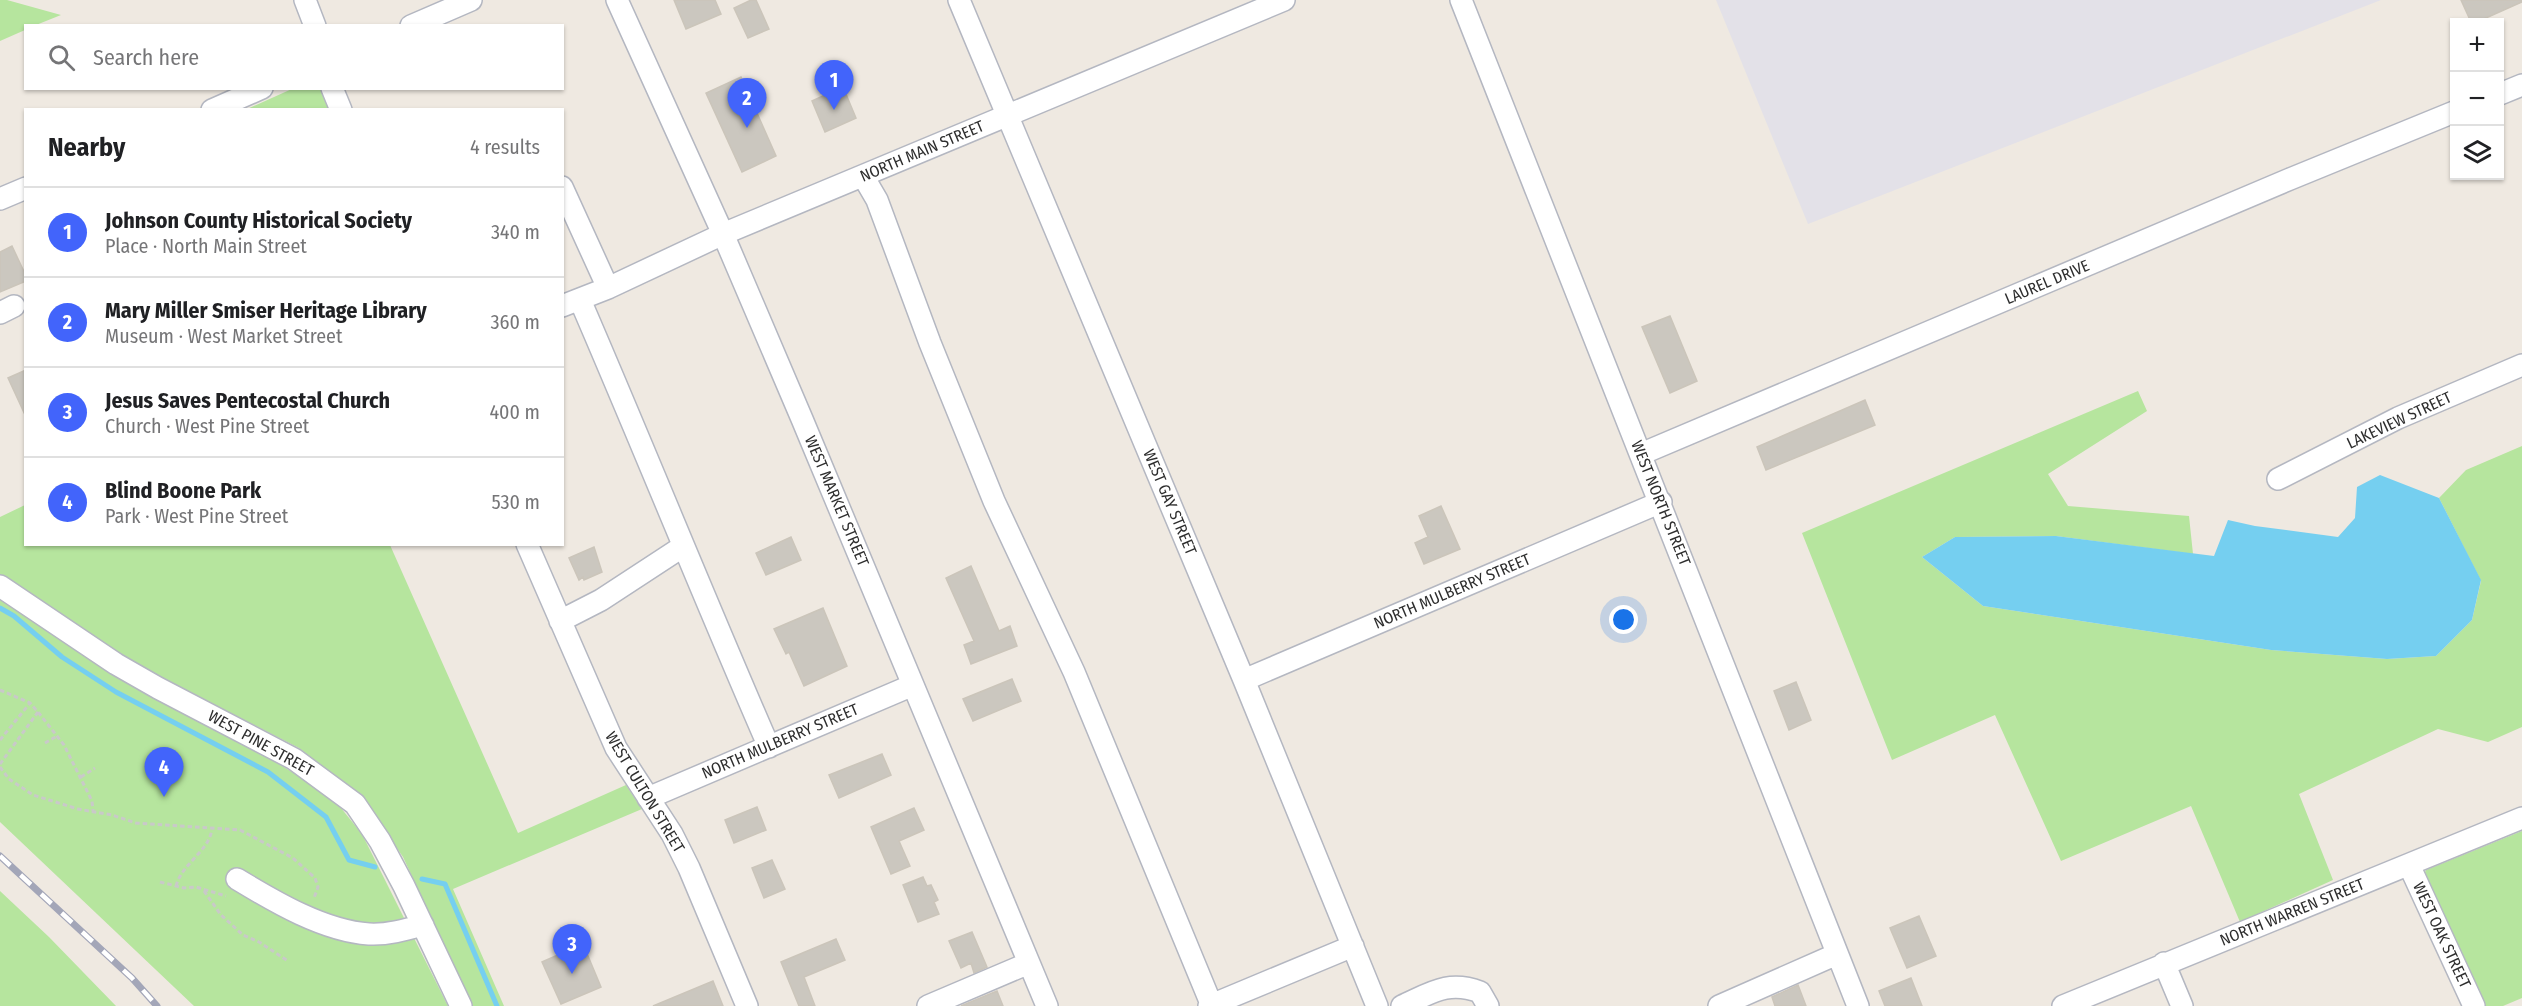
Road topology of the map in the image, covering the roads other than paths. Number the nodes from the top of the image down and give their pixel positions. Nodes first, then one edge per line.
1 (305, 0) edge
2 (471, 0) edge
3 (617, 0) edge
4 (959, 0) edge
5 (1284, 0) edge
6 (1461, 0) edge
7 (314, 24) edge
8 (416, 24) edge
9 (2522, 85) edge
10 (257, 90) edge
11 (334, 90) edge
12 (2504, 92) edge
13 (217, 108) edge
14 (340, 108) edge
15 (1008, 114) junction
16 (2450, 114) edge
17 (863, 176) junction
18 (24, 189) edge
19 (564, 191) edge
20 (0, 199) edge
21 (723, 234) junction
22 (608, 288) junction
23 (571, 303) edge
24 (2522, 365) edge
25 (1641, 454) junction
26 (2278, 479) dead end
27 (1661, 502) junction
28 (528, 546) edge
29 (682, 547) junction
30 (0, 586) edge
31 (560, 621) junction
32 (1244, 680) junction
33 (913, 685) junction
34 (768, 747) junction
35 (648, 798) junction
36 (2522, 818) edge
37 (2409, 865) junction
38 (232, 888) road end
39 (423, 925) junction
40 (1353, 946) junction
41 (1837, 954) junction
42 (1029, 963) junction
43 (2164, 963) junction
44 (461, 1006) edge
45 (747, 1006) edge
46 (928, 1006) edge
47 (1047, 1006) edge
48 (1211, 1006) edge
49 (1377, 1006) edge
50 (1402, 1006) edge
51 (1488, 1006) edge
52 (1719, 1006) edge
53 (1857, 1006) edge
54 (2063, 1006) edge
55 (2182, 1006) edge
56 (2474, 1006) edge

1 - 7 street
2 - 8 street
3 - 21 street, WEST MARKET STREET
4 - 15 street, WEST GAY STREET
5 - 15 street, NORTH MAIN STREET
6 - 25 street, WEST NORTH STREET
9 - 12 street
10 - 13 street
11 - 14 street
15 - 17 street, NORTH MAIN STREET
15 - 32 street, WEST GAY STREET
16 - 25 street, LAUREL DRIVE
17 - 21 street, NORTH MAIN STREET
17 - 48 street
18 - 20 street
19 - 22 street
21 - 22 street, NORTH MAIN STREET
21 - 33 street, WEST MARKET STREET
22 - 23 street, NORTH MAIN STREET
23 - 29 street
24 - 26 street, LAKEVIEW STREET
25 - 27 street, WEST NORTH STREET
27 - 32 street, NORTH MULBERRY STREET
27 - 41 street, WEST NORTH STREET
28 - 31 street, WEST CULTON STREET
29 - 31 street
29 - 34 street
30 - 39 street, WEST PINE STREET
31 - 35 street, WEST CULTON STREET
32 - 40 street, WEST GAY STREET
33 - 34 street, NORTH MULBERRY STREET
33 - 42 street, WEST MARKET STREET
34 - 35 street, NORTH MULBERRY STREET
35 - 45 street, WEST CULTON STREET
36 - 37 street, NORTH WARREN STREET
37 - 43 street, NORTH WARREN STREET
37 - 56 street, WEST OAK STREET
38 - 39 street
39 - 44 street, WEST PINE STREET
40 - 48 street
40 - 49 street, WEST GAY STREET
41 - 52 street
41 - 53 street, WEST NORTH STREET
42 - 46 street
42 - 47 street, WEST MARKET STREET
43 - 54 street, NORTH WARREN STREET
43 - 55 street
50 - 51 street

